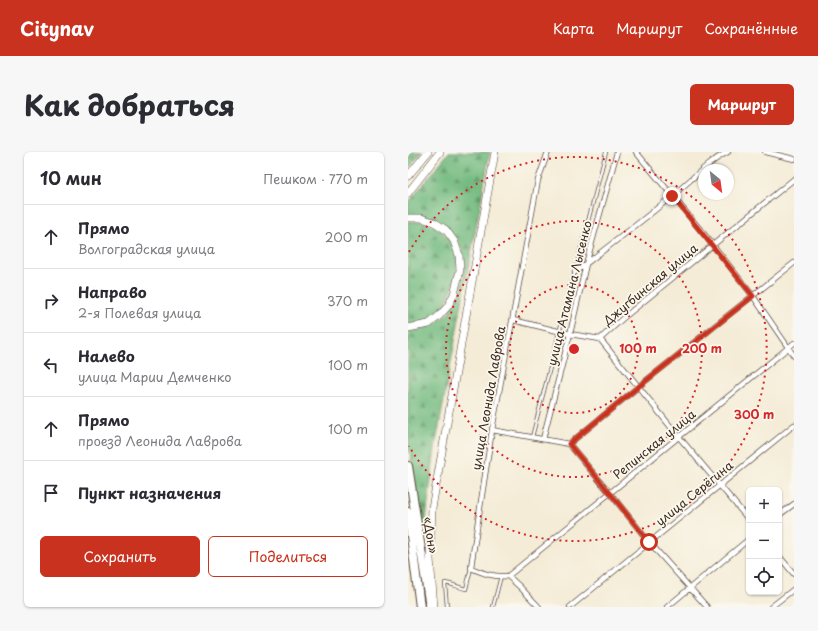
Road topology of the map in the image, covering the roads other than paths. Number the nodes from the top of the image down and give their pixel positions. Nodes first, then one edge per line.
1 (428, 152) edge
2 (440, 152) edge
3 (495, 152) edge
4 (548, 152) edge
5 (606, 152) edge
6 (617, 152) edge
7 (636, 152) edge
8 (728, 152) edge
9 (765, 152) edge
10 (794, 159) edge
11 (408, 176) edge
12 (794, 179) edge
13 (408, 193) edge
14 (672, 196) junction
15 (408, 218) edge
16 (713, 245) junction
17 (794, 263) edge
18 (586, 264) junction
19 (575, 272) junction
20 (753, 296) junction
21 (513, 320) junction
22 (408, 328) edge
23 (560, 331) junction
24 (570, 334) junction
25 (600, 339) junction
26 (794, 343) edge
27 (788, 347) junction
28 (794, 356) edge
29 (638, 387) junction
30 (794, 425) edge
31 (492, 430) junction
32 (679, 437) junction
33 (532, 438) junction
34 (543, 439) junction
35 (569, 444) junction
36 (408, 466) edge
37 (720, 485) junction
38 (610, 493) junction
39 (794, 504) edge
40 (408, 512) edge
41 (782, 514) edge
42 (746, 516) edge
43 (408, 540) edge
44 (746, 541) edge
45 (649, 542) junction
46 (782, 559) edge
47 (471, 568) junction
48 (794, 574) edge
49 (501, 576) junction
50 (508, 576) junction
51 (689, 588) junction
52 (794, 589) edge
53 (419, 607) edge
54 (430, 607) edge
55 (434, 607) edge
56 (447, 607) edge
57 (493, 607) edge
58 (539, 607) edge
59 (570, 607) edge
60 (667, 607) edge
61 (707, 607) edge
62 (771, 607) edge

1 - 11 main road
2 - 13 main road
3 - 55 main road
4 - 21 street, улица Леонида Лаврова
5 - 19 lane
6 - 18 street, улица Атамана Лысенко
7 - 14 street
8 - 14 street
9 - 10 street
12 - 16 street, Джугбинская улица
14 - 16 street
14 - 18 street
15 - 22 main road
16 - 20 street
16 - 25 street, Джугбинская улица
17 - 20 street
18 - 19 street
18 - 24 street, улица Атамана Лысенко
19 - 23 lane
20 - 27 street
20 - 29 street
21 - 23 street
21 - 31 street, улица Леонида Лаврова
23 - 24 street
23 - 33 lane
24 - 25 street
24 - 34 street, улица Атамана Лысенко
25 - 29 street
26 - 27 street, Репинская улица
27 - 28 street
27 - 32 street, Репинская улица
29 - 32 street
29 - 35 street
30 - 37 street, улица Серёгина
31 - 33 street
31 - 47 street, улица Леонида Лаврова
32 - 37 street
32 - 38 street, Репинская улица
33 - 34 street
34 - 35 street
35 - 38 street
36 - 54 highway, «Дон»
37 - 42 street
37 - 45 street, улица Серёгина
38 - 45 street
38 - 50 street, Репинская улица
39 - 41 street
40 - 53 highway, «Дон»
43 - 53 main road
44 - 51 street
45 - 51 street
45 - 59 street, улица Серёгина
46 - 48 street
47 - 49 street
47 - 56 lane
49 - 50 street
49 - 57 lane
50 - 58 street
51 - 60 street
51 - 61 street
52 - 62 street

